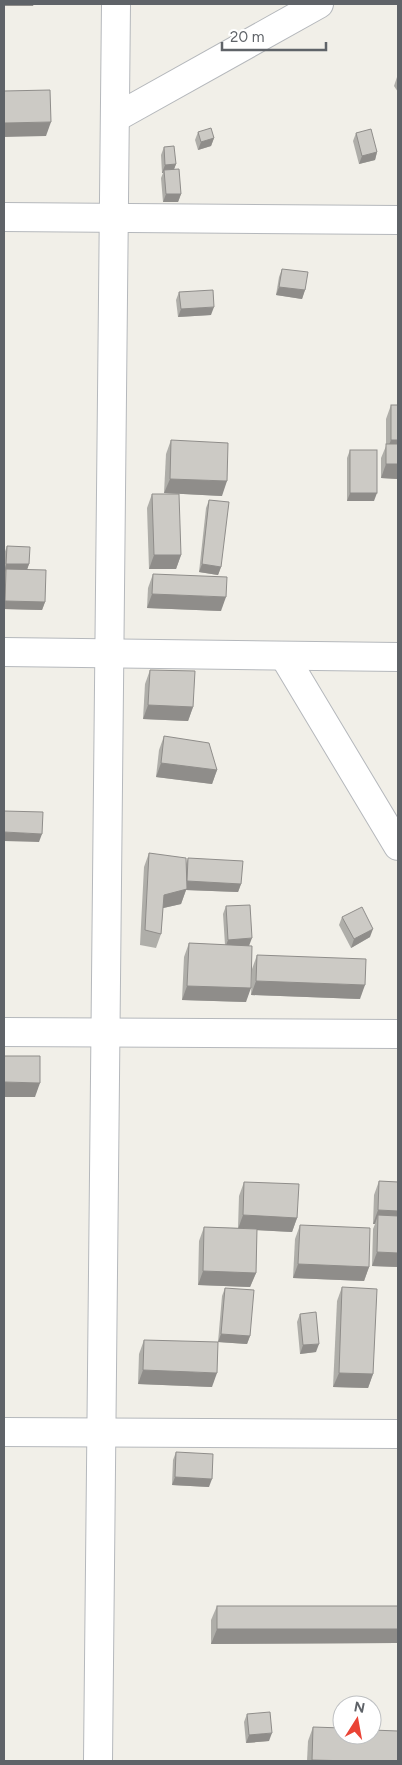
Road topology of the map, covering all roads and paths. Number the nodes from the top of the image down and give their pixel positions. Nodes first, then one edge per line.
1 (116, 4) edge
2 (319, 4) edge
3 (115, 118) junction
4 (4, 217) edge
5 (114, 218) junction
6 (398, 220) edge
7 (4, 652) edge
8 (109, 654) junction
9 (284, 656) junction
10 (398, 657) edge
11 (398, 846) edge
12 (4, 1032) edge
13 (105, 1032) junction
14 (398, 1034) edge
15 (4, 1432) edge
16 (102, 1432) junction
17 (398, 1434) edge
18 (98, 1761) edge

1 - 3 street
2 - 3 street
3 - 5 street
4 - 5 street
5 - 6 street
5 - 8 street
7 - 8 street
8 - 9 street
8 - 13 street
9 - 10 street
9 - 11 street
12 - 13 street
13 - 14 street
13 - 16 street
15 - 16 street
16 - 17 street
16 - 18 street

